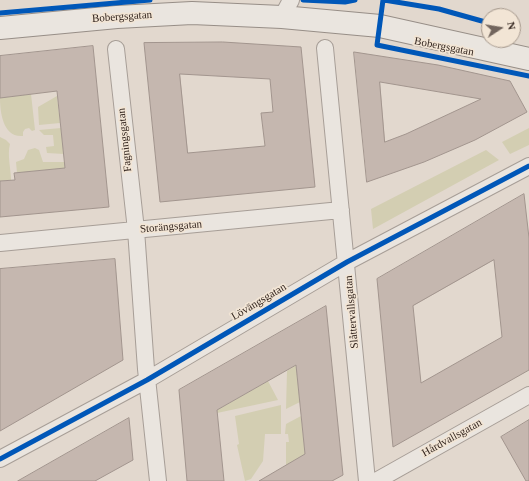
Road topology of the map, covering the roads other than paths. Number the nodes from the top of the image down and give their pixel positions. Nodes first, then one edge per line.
1 (283, 6) edge
2 (0, 28) edge
3 (325, 48) dead end
4 (116, 49) dead end
5 (529, 59) edge
6 (529, 166) edge
7 (341, 210) junction
8 (136, 230) junction
9 (0, 243) edge
10 (347, 262) junction
11 (147, 380) junction
12 (529, 394) edge
13 (0, 459) edge
14 (158, 481) edge
15 (367, 481) edge
16 (376, 481) edge

1 - 2 street, Bobergsgatan
1 - 5 street, Bobergsgatan
3 - 7 street, Slåttervallsgatan
4 - 8 street, Fagningsgatan
6 - 10 street, Lövängsgatan
7 - 8 street, Storängsgatan
7 - 10 street, Slåttervallsgatan
8 - 9 street, Storängsgatan
8 - 11 street, Fagningsgatan
10 - 11 street, Lövängsgatan
10 - 15 street, Slåttervallsgatan
11 - 13 street, Lövängsgatan
11 - 14 street, Fagningsgatan
12 - 16 street, Hårdvallsgatan

